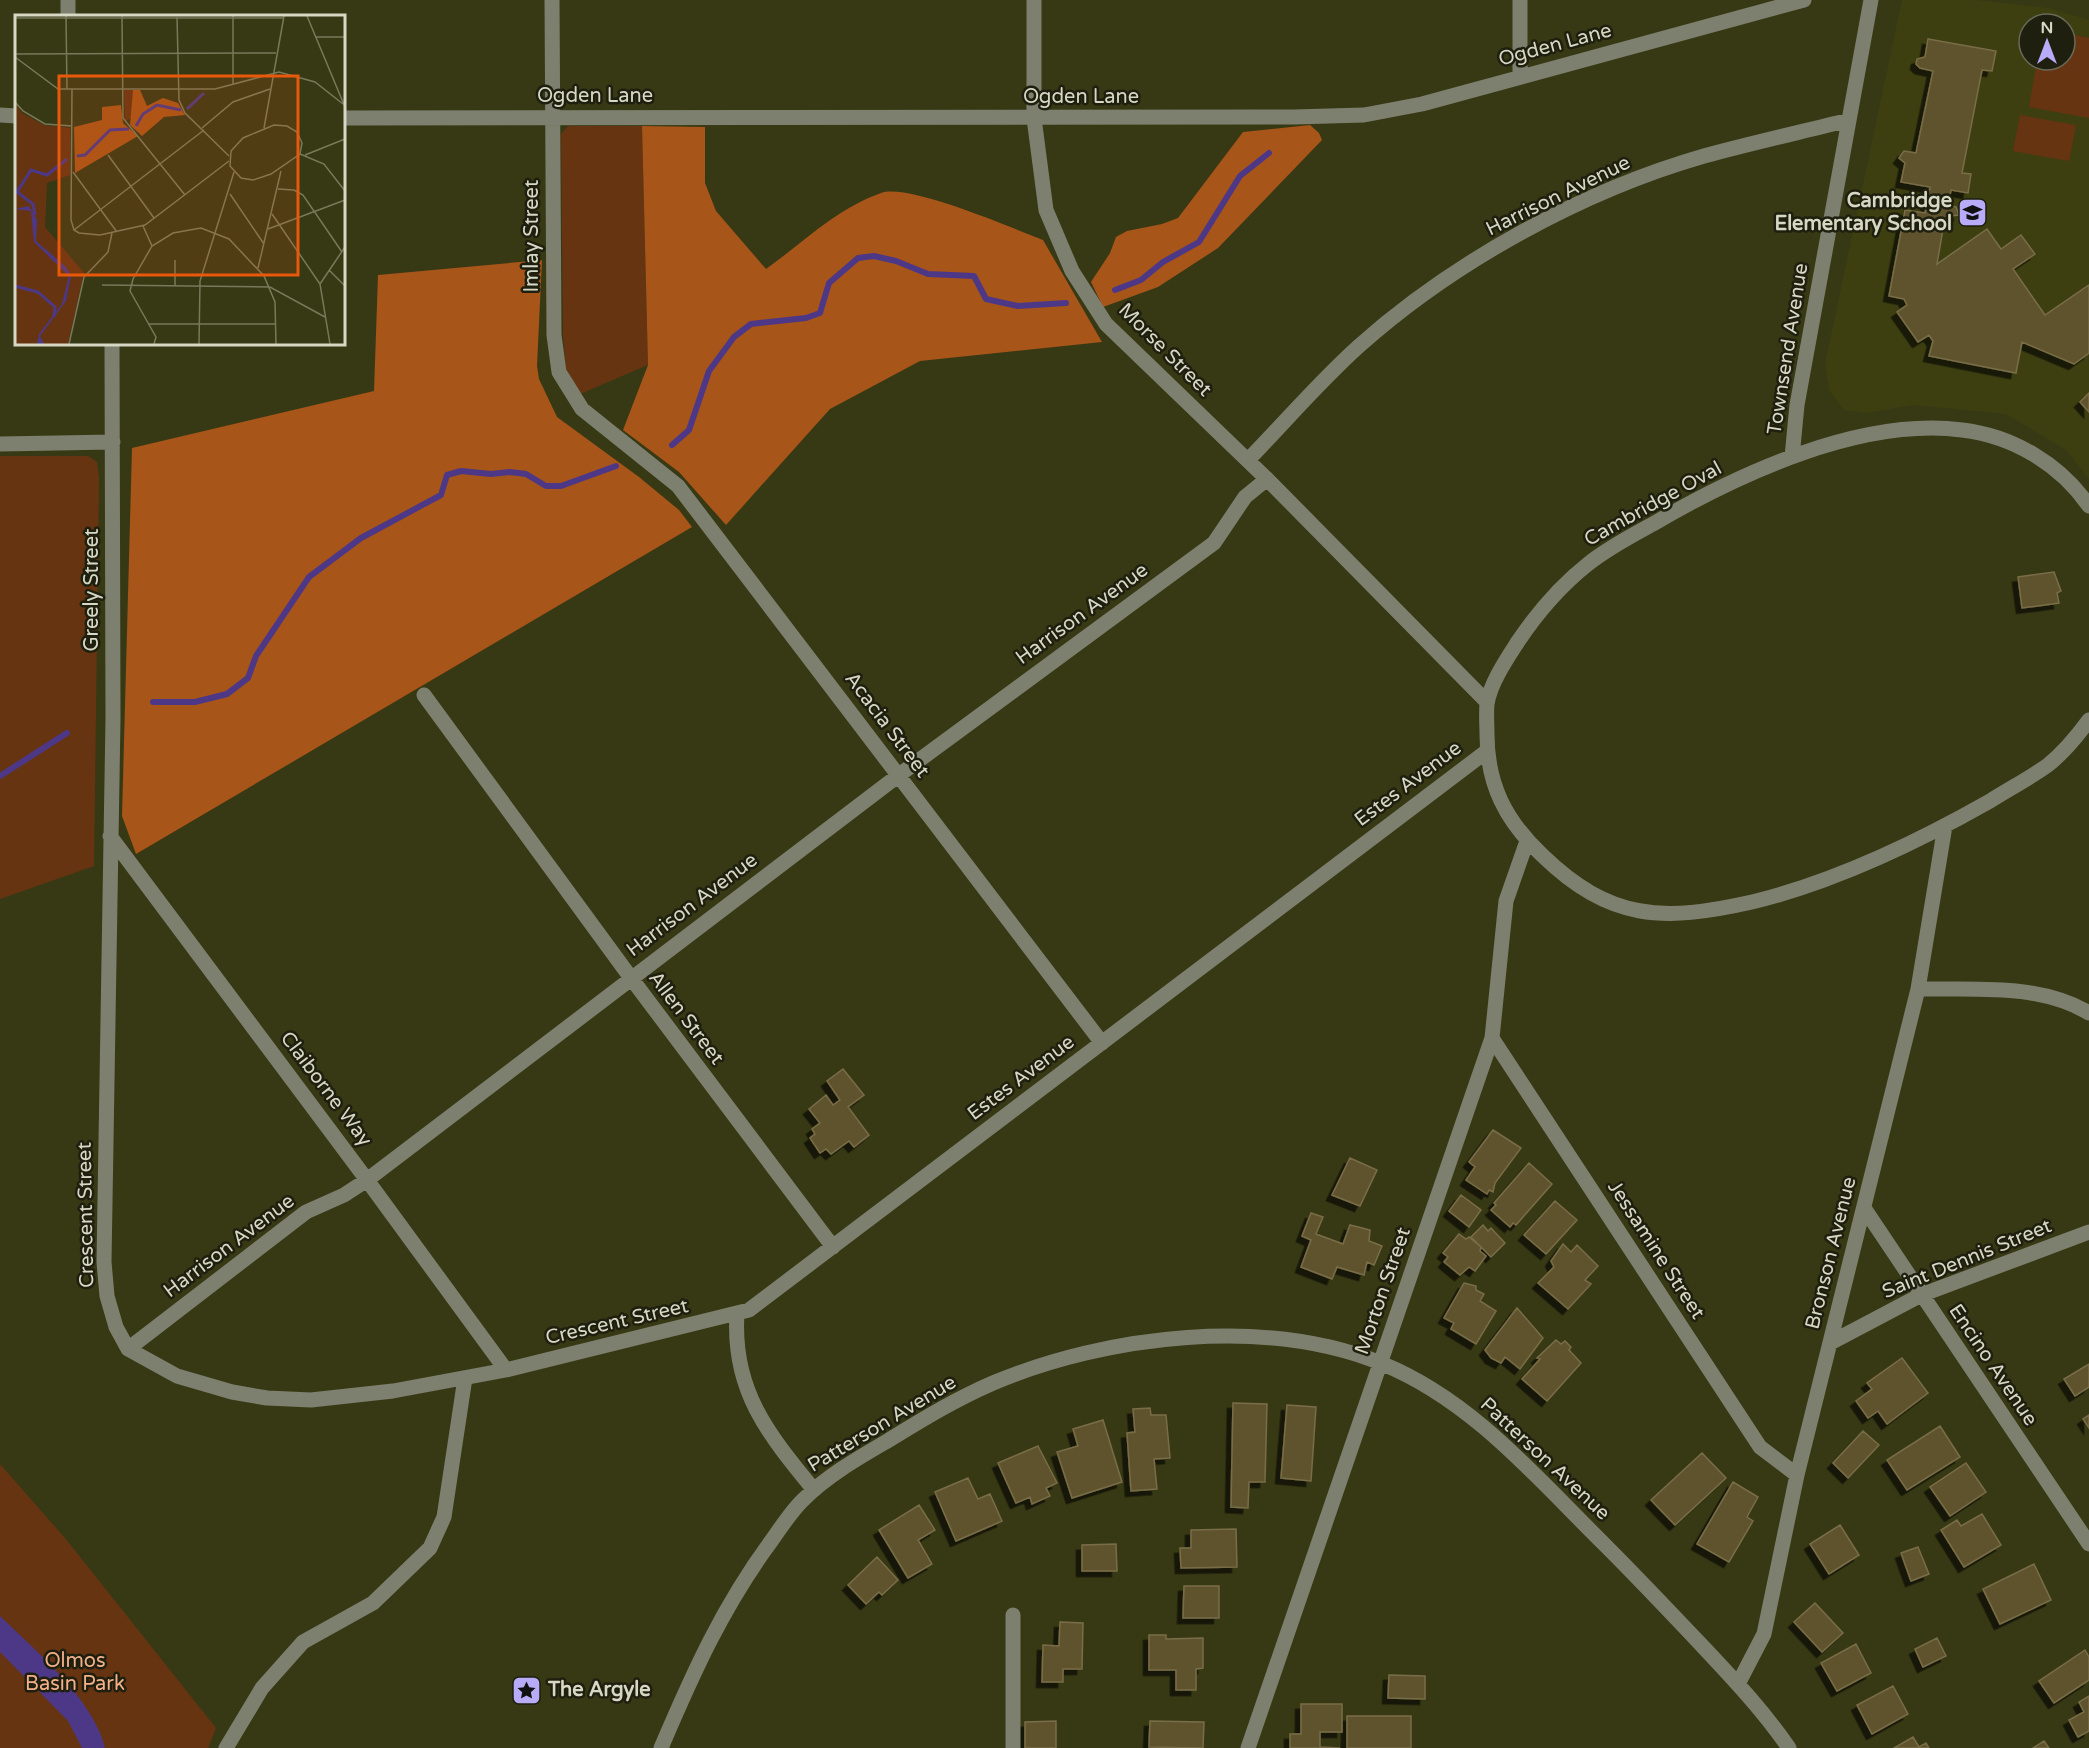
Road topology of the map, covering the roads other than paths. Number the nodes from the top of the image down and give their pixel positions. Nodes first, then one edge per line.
1 (552, 0) edge
2 (1034, 0) edge
3 (1520, 0) edge
4 (1804, 0) edge
5 (1870, 0) edge
6 (1520, 76) junction
7 (0, 115) edge
8 (15, 116) edge
9 (552, 116) junction
10 (345, 117) edge
11 (1034, 118) junction
12 (1850, 120) junction
13 (112, 345) edge
14 (112, 442) junction
15 (0, 444) edge
16 (624, 445) joint
17 (1792, 457) junction
18 (1248, 460) junction
19 (1267, 479) junction
20 (2089, 506) edge
21 (424, 696) dead end
22 (1487, 702) junction
23 (2089, 720) edge
24 (1487, 751) junction
25 (899, 775) junction
26 (1945, 826) junction
27 (110, 836) junction
28 (1527, 841) junction
29 (631, 978) junction
30 (1918, 989) junction
31 (2089, 1013) edge
32 (1492, 1038) junction
33 (1102, 1043) junction
34 (367, 1180) junction
35 (1864, 1209) junction
36 (2089, 1232) edge
37 (832, 1247) junction
38 (1921, 1295) junction
39 (737, 1314) junction
40 (1830, 1343) junction
41 (128, 1349) junction
42 (1381, 1363) junction
43 (506, 1370) junction
44 (465, 1378) junction
45 (1797, 1475) junction
46 (814, 1490) junction
47 (2089, 1544) edge
48 (1012, 1616) dead end
49 (1738, 1684) junction
50 (226, 1748) edge
51 (661, 1748) edge
52 (1012, 1748) edge
53 (1248, 1748) edge
54 (1789, 1748) edge

1 - 9 street, Imlay Street
2 - 11 street, Morse Street
3 - 6 street
4 - 6 street, Ogden Lane
5 - 12 street, Townsend Avenue
6 - 11 street, Ogden Lane
7 - 8 street
9 - 10 street, Ogden Lane
9 - 11 street, Ogden Lane
9 - 16 street, Imlay Street
11 - 18 street, Morse Street
12 - 17 street, Townsend Avenue
12 - 18 street, Harrison Avenue
13 - 14 street, Greely Street
14 - 15 street
14 - 27 street, Greely Street
16 - 25 street, Acacia Street
17 - 20 street, Cambridge Oval
17 - 22 street, Cambridge Oval
18 - 19 street, Morse Street
19 - 22 street
19 - 25 street, Harrison Avenue
21 - 29 street, Allen Street
22 - 24 street, Cambridge Oval
23 - 26 street, Cambridge Oval
24 - 28 street, Cambridge Oval
24 - 33 street, Estes Avenue
25 - 29 street, Harrison Avenue
25 - 33 street, Acacia Street
26 - 28 street, Cambridge Oval
26 - 30 street, Bronson Avenue
27 - 34 street, Claiborne Way
27 - 41 street, Crescent Street
28 - 32 street, Morton Street
29 - 34 street, Harrison Avenue
29 - 37 street, Allen Street
30 - 31 street
30 - 35 street, Bronson Avenue
32 - 42 street, Morton Street
32 - 45 street, Jessamine Street
33 - 37 street, Estes Avenue
34 - 41 street, Harrison Avenue
34 - 43 street, Claiborne Way
35 - 38 street, Encino Avenue
35 - 40 street, Bronson Avenue
36 - 38 street, Saint Dennis Street
37 - 39 street, Estes Avenue
38 - 40 street, Saint Dennis Street
38 - 47 street, Encino Avenue
39 - 43 street, Crescent Street
39 - 46 street
40 - 45 street, Bronson Avenue
41 - 44 street
42 - 46 street, Patterson Avenue
42 - 49 street, Patterson Avenue
42 - 53 street, Morton Street
43 - 44 street, Crescent Street
44 - 50 street
45 - 49 street, Bronson Avenue
46 - 51 street, Patterson Avenue
48 - 52 street
49 - 54 street, Patterson Avenue

